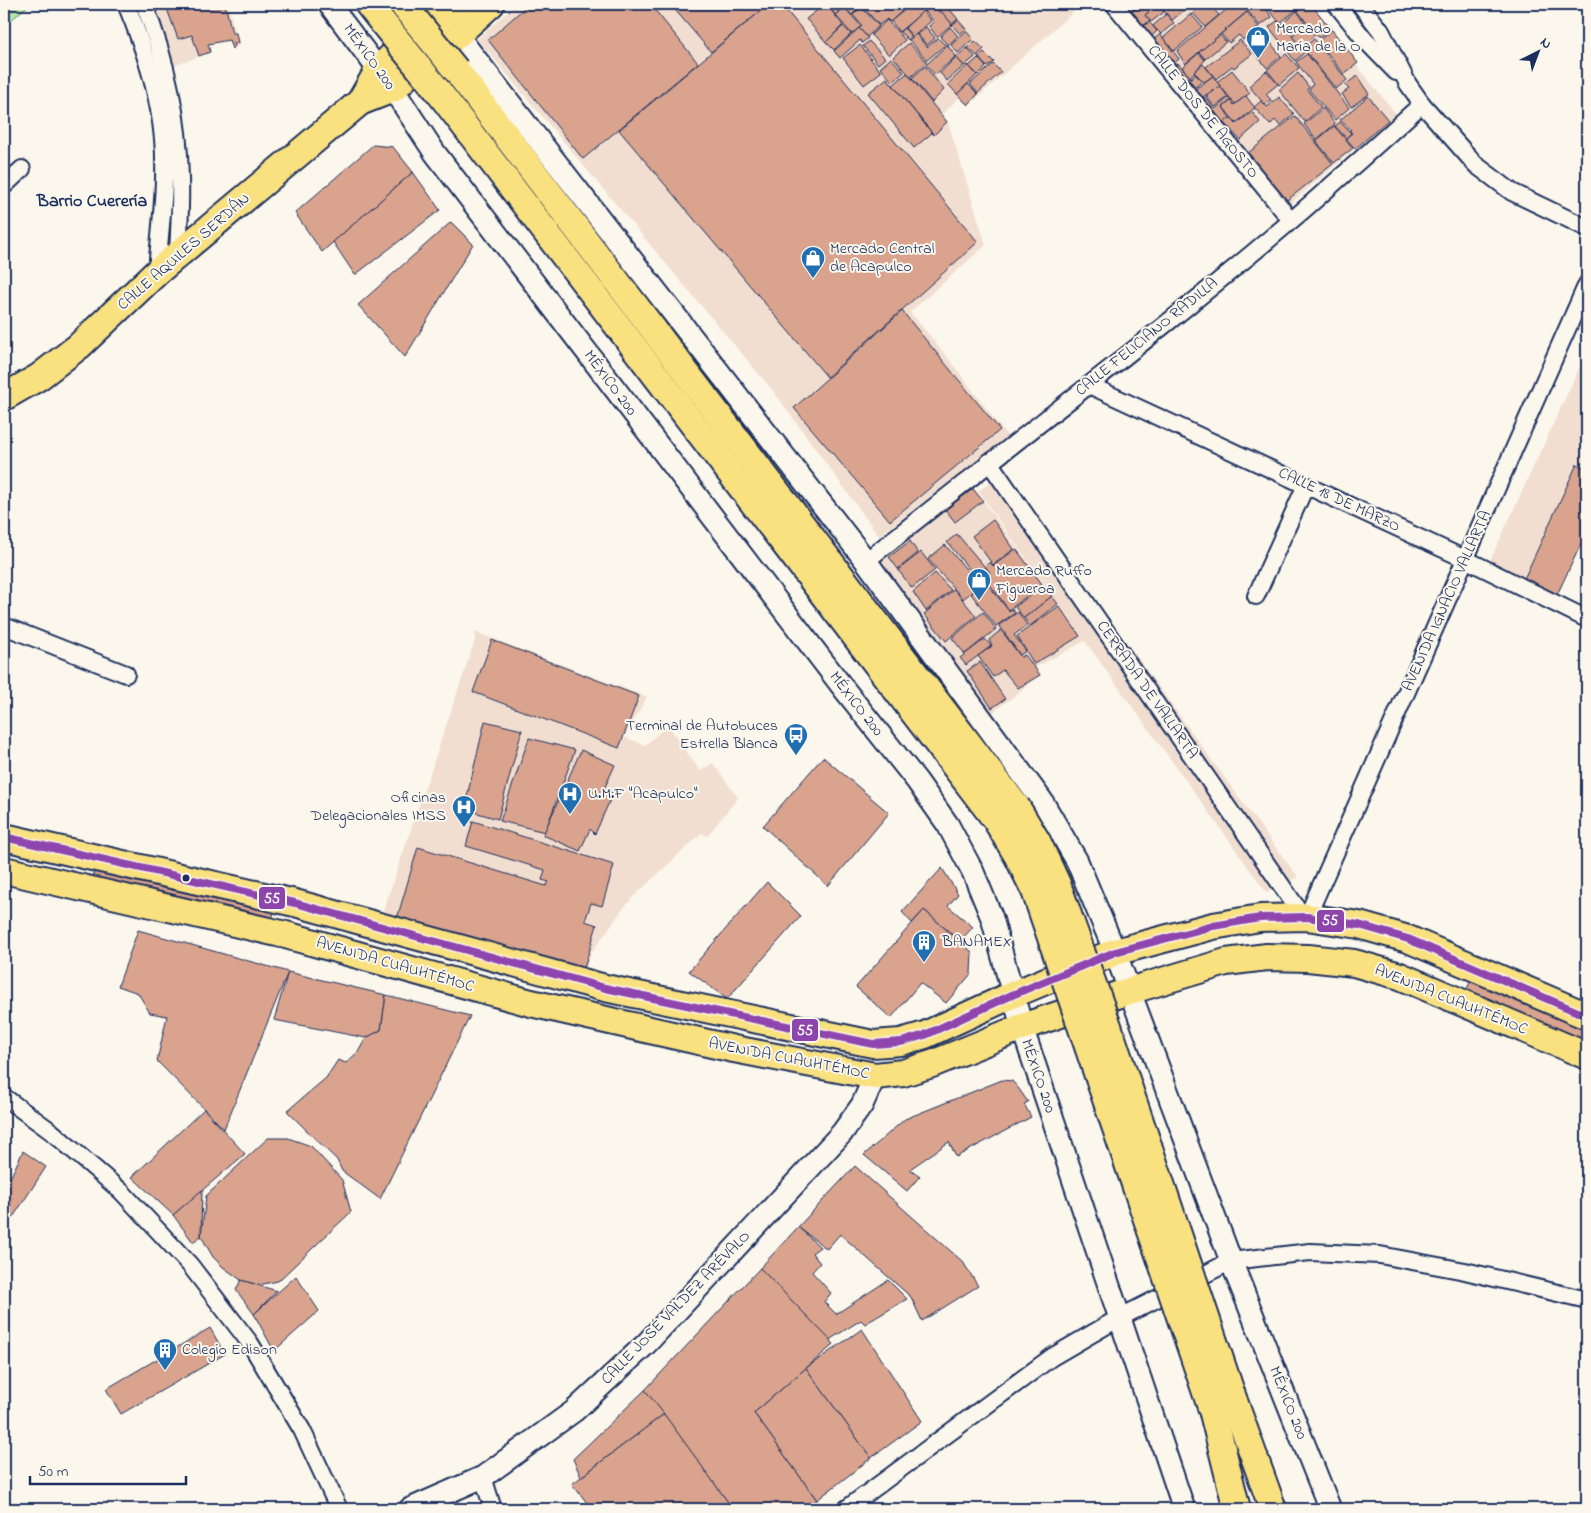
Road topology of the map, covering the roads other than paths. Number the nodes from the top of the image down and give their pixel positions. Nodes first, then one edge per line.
1 (126, 4) edge
2 (144, 4) edge
3 (329, 4) edge
4 (491, 4) edge
5 (1114, 4) edge
6 (1336, 4) edge
7 (1360, 4) edge
8 (404, 5) edge
9 (376, 13) edge
10 (445, 15) edge
11 (386, 79) junction
12 (1408, 84) junction
13 (1422, 104) junction
14 (22, 169) dead end
15 (4, 186) edge
16 (1292, 220) junction
17 (1587, 228) edge
18 (178, 255) junction
19 (157, 272) junction
20 (1587, 284) edge
21 (1089, 385) junction
22 (4, 397) edge
23 (989, 462) junction
24 (1306, 485) junction
25 (1466, 559) junction
26 (866, 561) junction
27 (1256, 596) dead end
28 (1587, 619) edge
29 (4, 626) edge
30 (126, 674) dead end
31 (1006, 813) junction
32 (4, 838) edge
33 (4, 870) edge
34 (1306, 918) junction
35 (1115, 952) junction
36 (1129, 991) junction
37 (1012, 995) junction
38 (1587, 1016) edge
39 (1022, 1027) junction
40 (1587, 1056) edge
41 (875, 1076) junction
42 (4, 1097) edge
43 (1231, 1262) junction
44 (1587, 1300) edge
45 (1120, 1318) junction
46 (1224, 1407) junction
47 (483, 1477) junction
48 (339, 1509) edge
49 (410, 1509) edge
50 (493, 1509) edge
51 (846, 1509) edge
52 (1184, 1509) edge
53 (1237, 1509) edge
54 (1273, 1509) edge
55 (1330, 1509) edge

1 - 19 street
2 - 18 street
3 - 11 street, MÉXICO 200
4 - 10 main road
5 - 16 street, CALLE DOS DE AGOSTO
6 - 12 street
7 - 12 street
8 - 31 main road, bridge
9 - 31 main road, bridge
10 - 11 main road
10 - 26 street, MÉXICO 200
11 - 18 main road, CALLE AQUILES SERDÁN
11 - 37 street, MÉXICO 200
12 - 13 street
13 - 16 street, CALLE FELICIANO RADILLA
13 - 17 street
14 - 15 street
16 - 21 street, CALLE FELICIANO RADILLA
18 - 19 main road, CALLE AQUILES SERDÁN
19 - 22 main road, CALLE AQUILES SERDÁN
20 - 25 street, AVENIDA IGNACIO VALLARTA
21 - 23 street, CALLE FELICIANO RADILLA
21 - 24 street, CALLE 18 DE MARZO
23 - 26 street, CALLE FELICIANO RADILLA
23 - 34 street, CERRADA DE VALLARTA
24 - 25 street, CALLE 18 DE MARZO
24 - 27 street
25 - 28 street, CALLE 18 DE MARZO
25 - 34 street, AVENIDA IGNACIO VALLARTA
26 - 35 street, MÉXICO 200
29 - 30 street
31 - 46 main road, bridge
32 - 37 main road, AVENIDA CUAUHTÉMOC
33 - 41 main road, AVENIDA CUAUHTÉMOC
34 - 35 main road, AVENIDA CUAUHTÉMOC
34 - 38 main road, AVENIDA CUAUHTÉMOC
35 - 36 street, MÉXICO 200
35 - 37 main road, AVENIDA CUAUHTÉMOC
36 - 39 main road, AVENIDA CUAUHTÉMOC
36 - 40 main road, AVENIDA CUAUHTÉMOC
36 - 43 street, MÉXICO 200
37 - 39 street, MÉXICO 200
39 - 41 main road, AVENIDA CUAUHTÉMOC
39 - 45 street, MÉXICO 200
41 - 47 street, CALLE JOSÉ VALDEZ ARÉVALO
42 - 48 street
43 - 44 street
43 - 45 street
43 - 55 street, MÉXICO 200
45 - 51 street
45 - 52 street, MÉXICO 200
46 - 53 main road
46 - 54 main road
47 - 49 street, CALLE JOSÉ VALDEZ ARÉVALO
47 - 50 street

